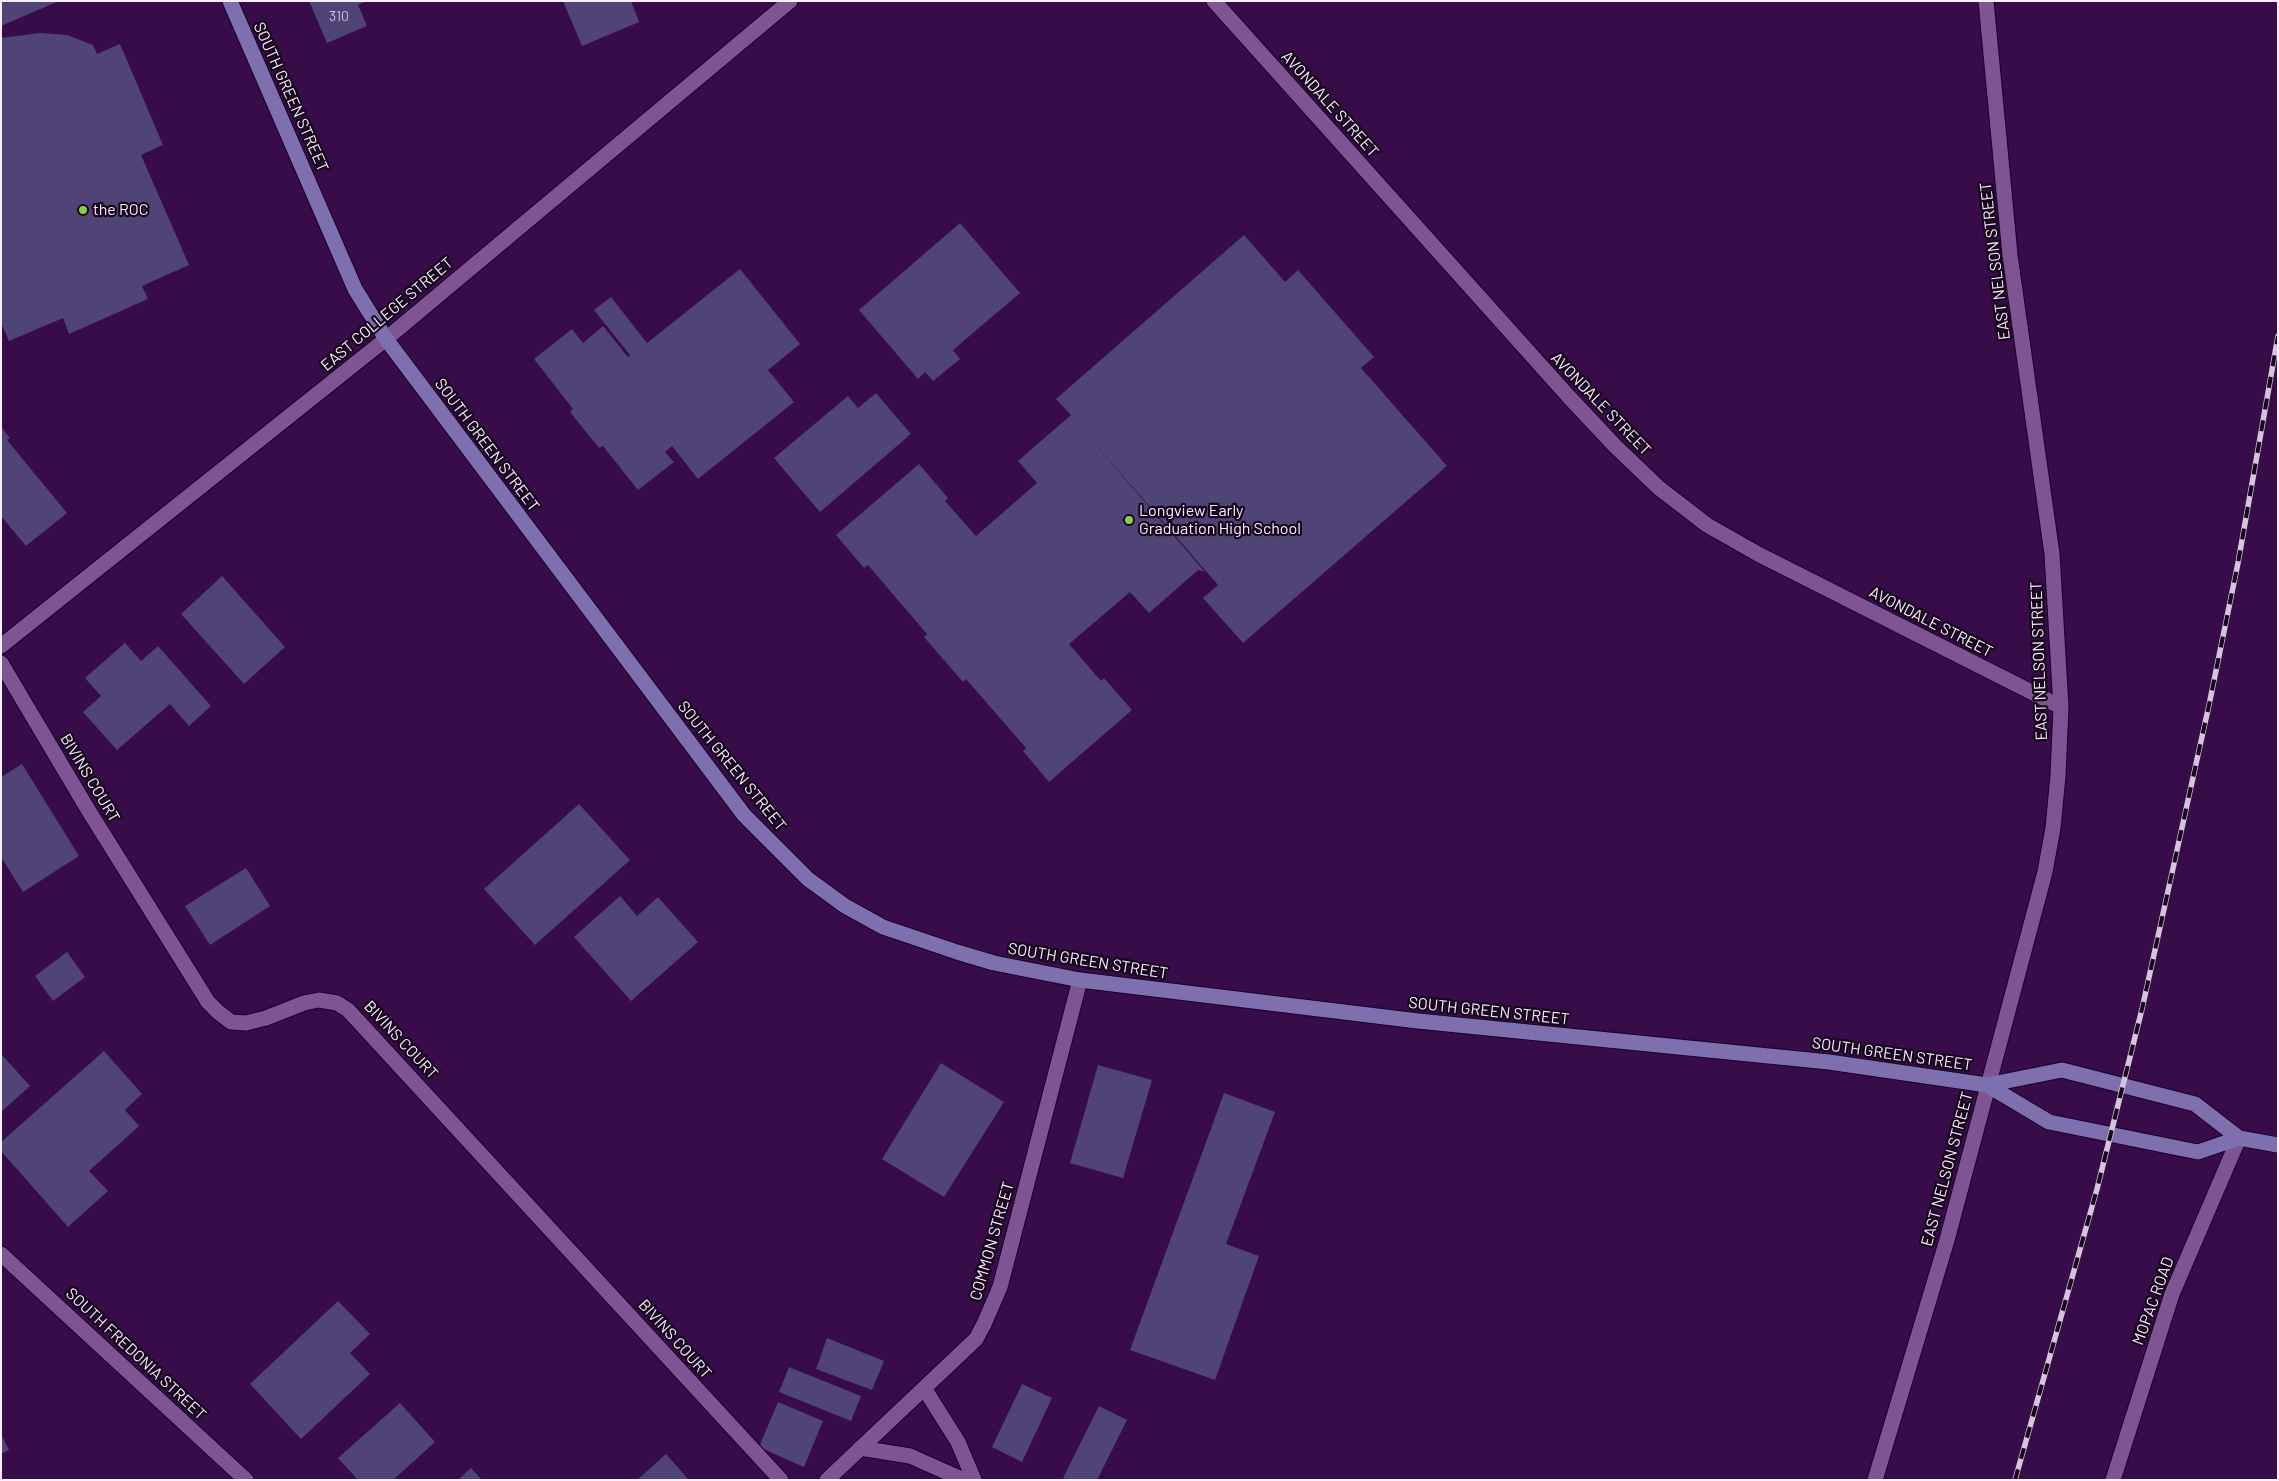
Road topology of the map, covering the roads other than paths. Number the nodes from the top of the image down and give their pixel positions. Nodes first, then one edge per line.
1 (230, 1) edge
2 (790, 1) edge
3 (1214, 1) edge
4 (1986, 1) edge
5 (386, 340) junction
6 (1, 646) edge
7 (1, 663) edge
8 (2061, 707) junction
9 (1080, 980) junction
10 (1987, 1085) junction
11 (2239, 1138) junction
12 (2278, 1145) edge
13 (1, 1254) edge
14 (924, 1388) junction
15 (860, 1448) junction
16 (246, 1480) edge
17 (781, 1480) edge
18 (827, 1480) edge
19 (964, 1480) edge
20 (974, 1480) edge
21 (1875, 1480) edge
22 (2112, 1480) edge

1 - 5 street, SOUTH GREEN STREET
2 - 5 street, EAST COLLEGE STREET
3 - 8 street, AVONDALE STREET
4 - 8 street, EAST NELSON STREET
5 - 6 street, EAST COLLEGE STREET
5 - 9 street, SOUTH GREEN STREET
7 - 17 street, BIVINS COURT
8 - 10 street, EAST NELSON STREET
9 - 10 street, SOUTH GREEN STREET
9 - 14 street, COMMON STREET
10 - 11 street, SOUTH GREEN STREET
10 - 11 street, SOUTH GREEN STREET
10 - 21 street, EAST NELSON STREET
11 - 12 street, SOUTH GREEN STREET
11 - 22 street, MOPAC ROAD
13 - 16 street, SOUTH FREDONIA STREET
14 - 15 street, COMMON STREET
14 - 20 street
15 - 18 street, COMMON STREET
15 - 19 street

